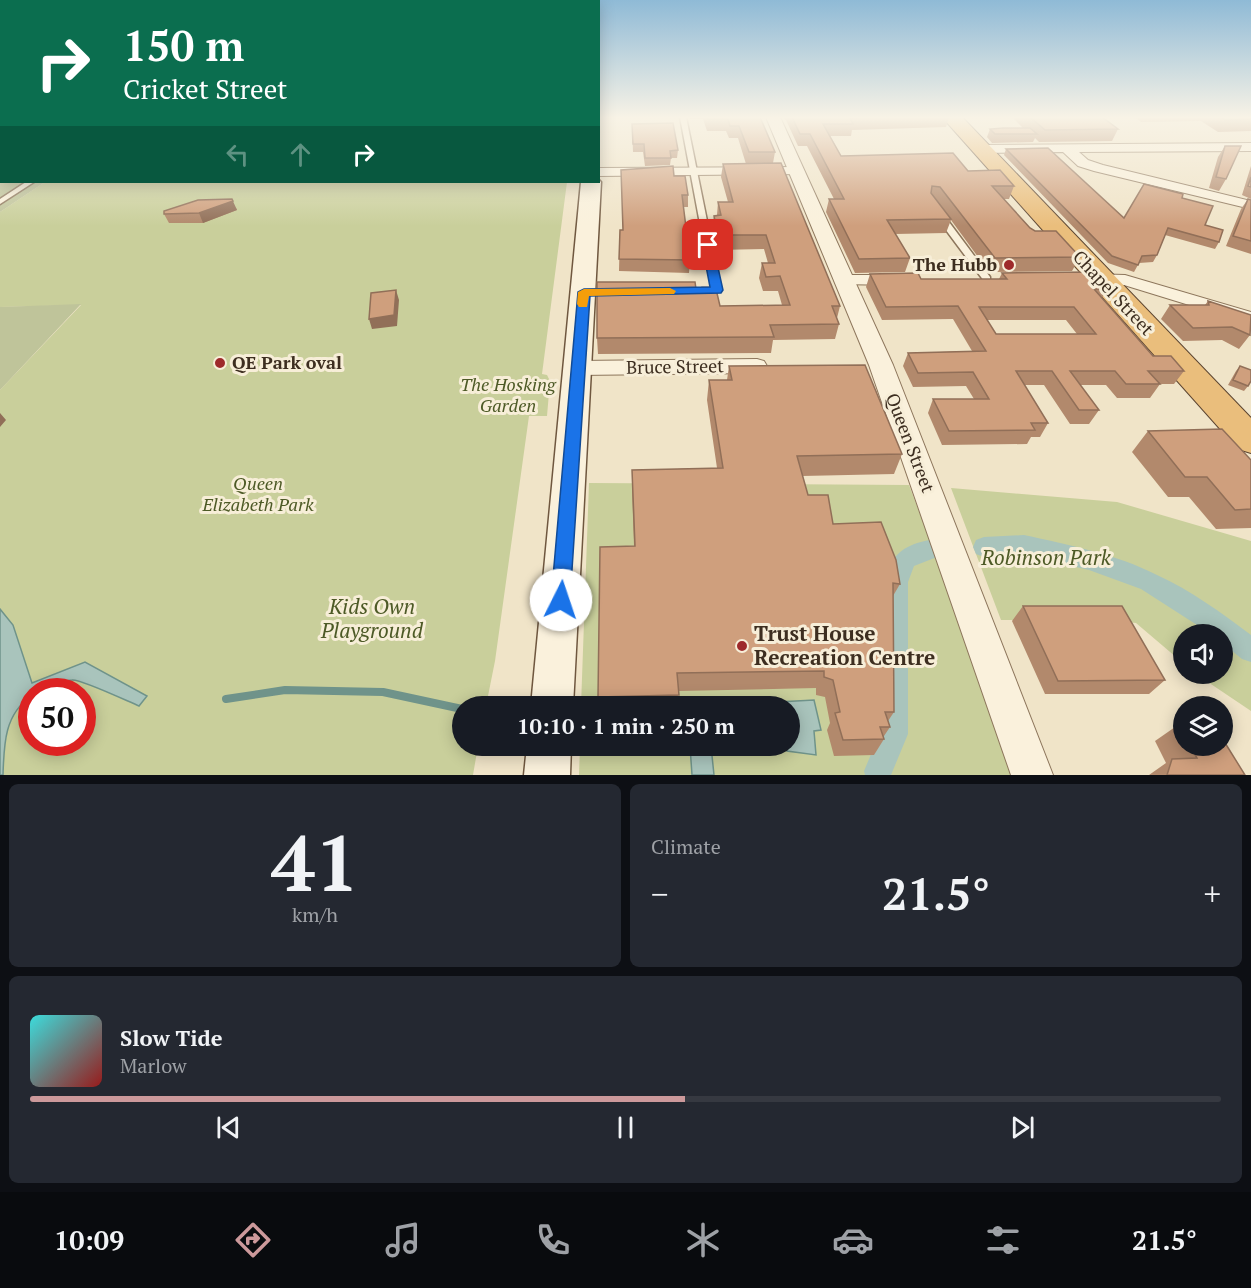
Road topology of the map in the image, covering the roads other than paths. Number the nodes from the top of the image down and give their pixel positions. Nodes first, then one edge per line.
1 (690, 153) edge
2 (788, 153) edge
3 (984, 153) edge
4 (1072, 153) edge
5 (600, 163) edge
6 (692, 167) junction
7 (794, 167) junction
8 (600, 172) edge
9 (28, 183) edge
10 (591, 183) edge
11 (0, 202) edge
12 (1251, 205) edge
13 (937, 212) edge
14 (965, 279) edge
15 (987, 279) junction
16 (1008, 279) edge
17 (1086, 279) junction
18 (843, 280) junction
19 (916, 280) edge
20 (693, 291) edge
21 (1251, 318) edge
22 (775, 366) edge
23 (577, 368) junction
24 (1251, 440) edge
25 (553, 696) edge
26 (548, 756) edge
27 (546, 775) edge
28 (1032, 775) edge

1 - 6 lane
2 - 7 street, Queen Street
3 - 17 highway, Chapel Street
4 - 12 street
5 - 6 street
6 - 7 street
6 - 8 street
6 - 20 lane
7 - 18 street, Queen Street
9 - 11 lane
10 - 23 main road
13 - 15 lane
14 - 15 street
15 - 16 street
17 - 21 street
17 - 24 highway, Chapel Street
18 - 19 street
18 - 28 street, Queen Street
22 - 23 street, Bruce Street
23 - 25 main road
26 - 27 main road

